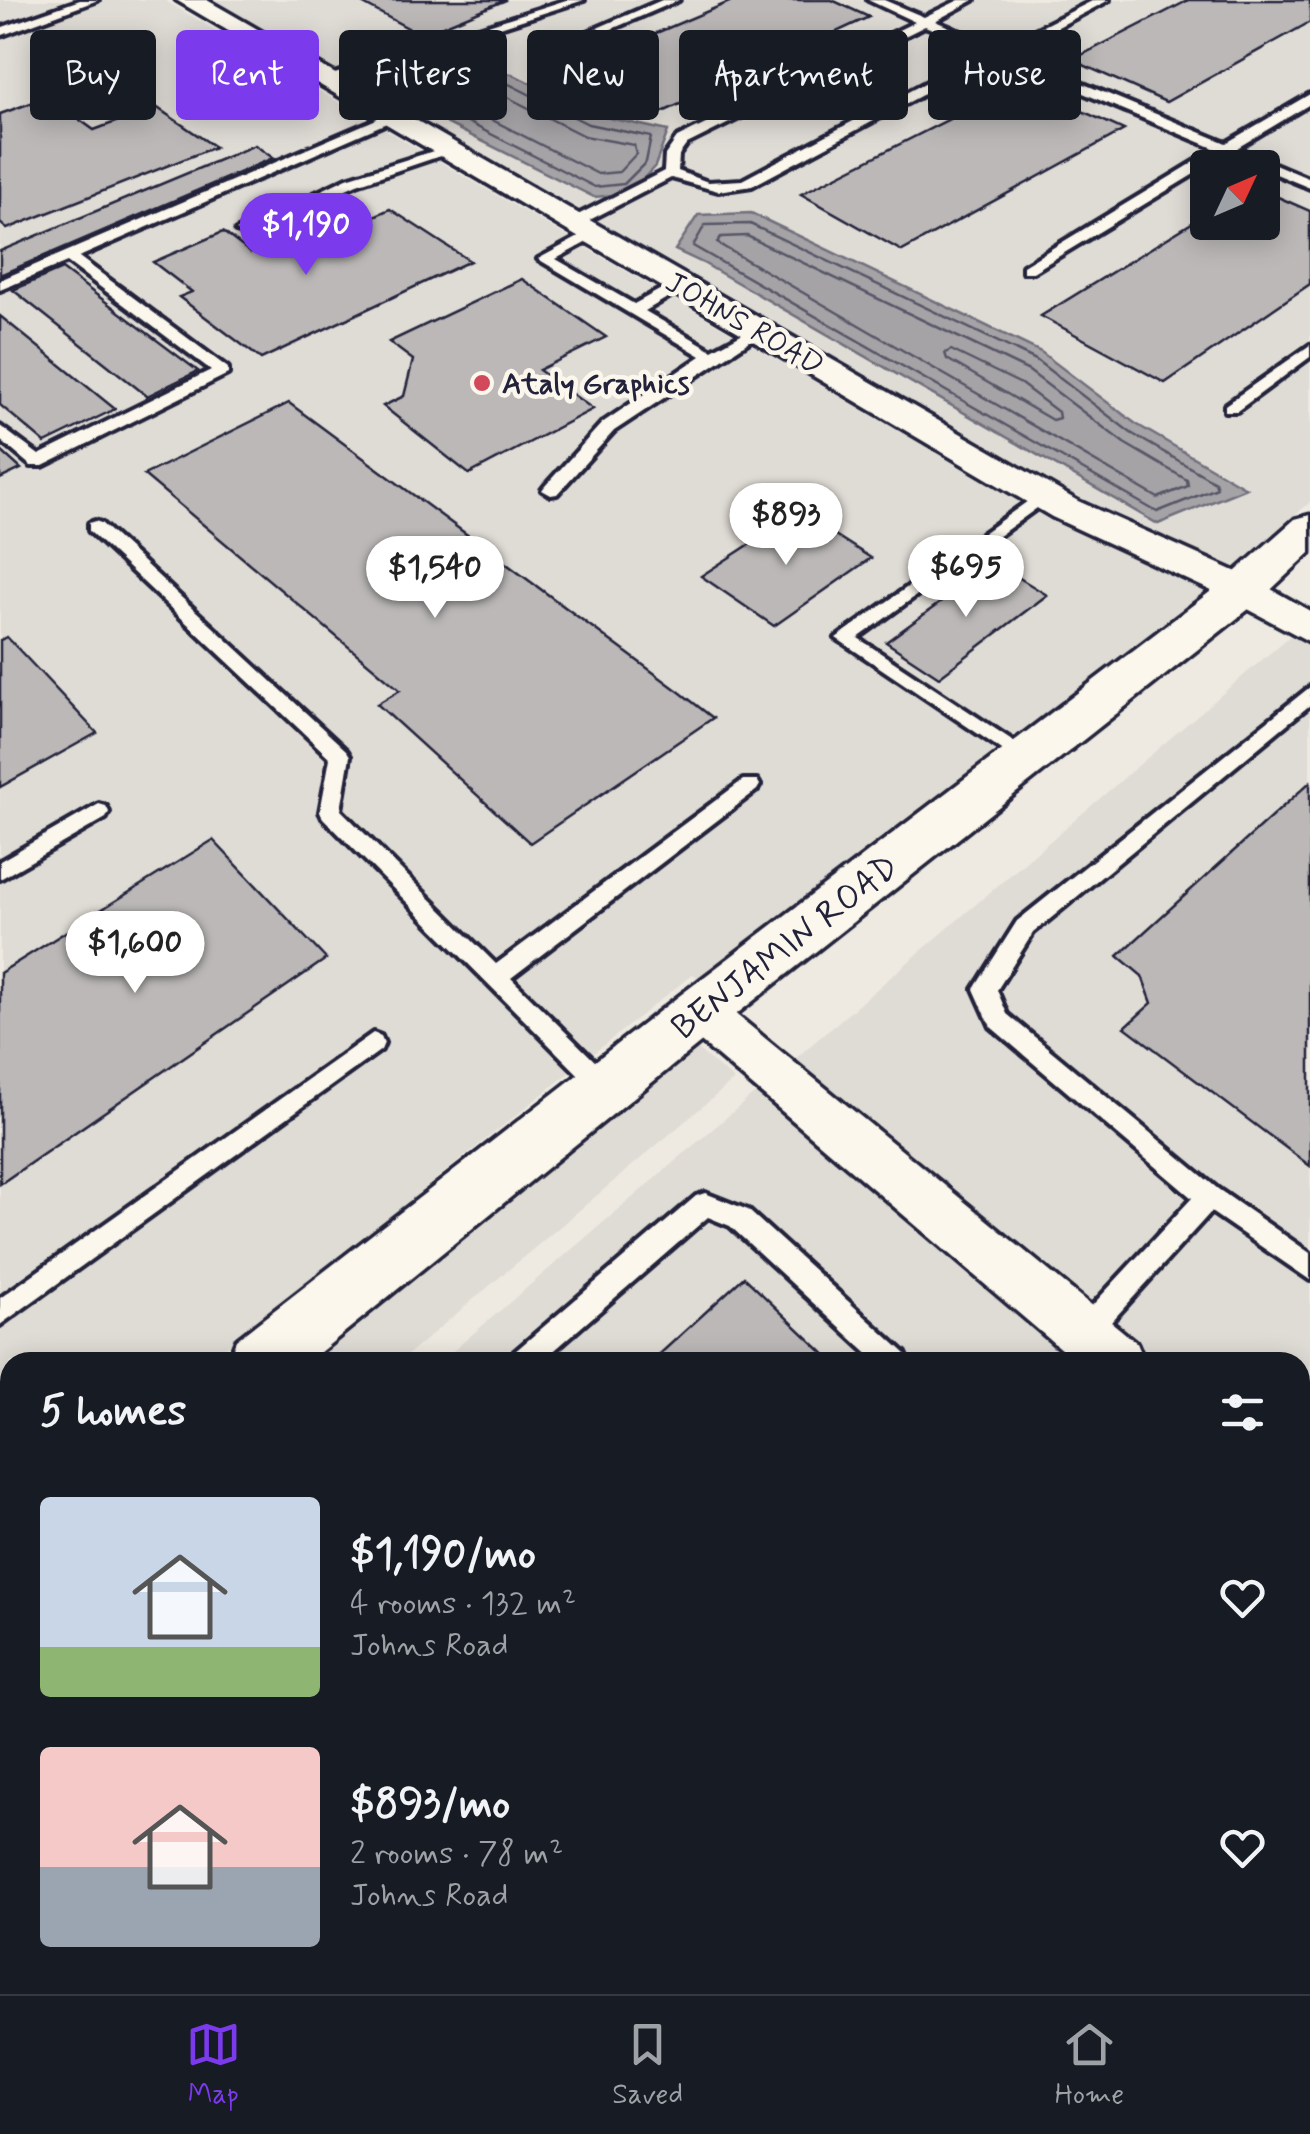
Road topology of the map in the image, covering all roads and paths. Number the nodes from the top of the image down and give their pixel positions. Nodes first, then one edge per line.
1 (92, 0) edge
2 (188, 0) edge
3 (578, 0) edge
4 (673, 0) edge
5 (874, 0) edge
6 (968, 0) edge
7 (1102, 0) edge
8 (924, 21) junction
9 (599, 30) edge
10 (945, 30) edge
11 (1041, 30) edge
12 (0, 32) edge
13 (325, 79) junction
14 (339, 87) edge
15 (1081, 87) edge
16 (928, 88) edge
17 (1310, 98) edge
18 (386, 120) edge
19 (394, 120) edge
20 (1227, 149) junction
21 (448, 151) junction
22 (670, 173) junction
23 (1310, 184) edge
24 (583, 229) junction
25 (243, 231) dead end
26 (68, 256) junction
27 (1028, 269) dead end
28 (0, 285) edge
29 (679, 285) junction
30 (634, 310) junction
31 (758, 331) junction
32 (1310, 350) edge
33 (712, 356) junction
34 (1231, 408) dead end
35 (0, 431) edge
36 (551, 490) dead end
37 (1042, 496) junction
38 (95, 527) dead end
39 (1310, 529) edge
40 (1243, 590) junction
41 (1310, 628) edge
42 (1310, 694) edge
43 (1026, 758) junction
44 (750, 785) dead end
45 (99, 812) dead end
46 (0, 870) edge
47 (495, 977) junction
48 (699, 1012) junction
49 (374, 1043) dead end
50 (605, 1086) junction
51 (1209, 1197) junction
52 (1310, 1268) edge
53 (0, 1313) edge
54 (1100, 1348) edge
55 (272, 1352) edge
56 (534, 1352) edge
57 (885, 1352) edge

1 - 12 lane
2 - 13 street, JOHNS ROAD
3 - 13 lane
4 - 9 lane
5 - 8 lane
6 - 8 lane
7 - 11 lane
8 - 10 lane
8 - 22 lane
13 - 14 street, JOHNS ROAD
15 - 20 lane
16 - 22 lane
17 - 20 lane
18 - 26 lane
19 - 21 street, JOHNS ROAD
20 - 23 lane
20 - 27 lane
21 - 24 street, JOHNS ROAD
21 - 25 lane
22 - 24 lane
24 - 29 street, JOHNS ROAD
24 - 30 lane
26 - 28 lane
26 - 35 lane
29 - 30 lane
29 - 31 street, JOHNS ROAD
30 - 33 lane
31 - 33 lane
31 - 37 street, JOHNS ROAD
32 - 34 lane
33 - 36 lane
37 - 40 street, JOHNS ROAD
37 - 43 lane
38 - 47 lane
39 - 40 street, BENJAMIN ROAD
40 - 41 street, JOHNS ROAD
40 - 43 street, BENJAMIN ROAD
42 - 51 lane
43 - 48 street, BENJAMIN ROAD
44 - 47 lane
45 - 46 lane
47 - 50 lane
48 - 50 street, BENJAMIN ROAD
48 - 54 street
49 - 53 lane
50 - 55 street, BENJAMIN ROAD
51 - 52 lane
51 - 54 lane
56 - 57 lane

